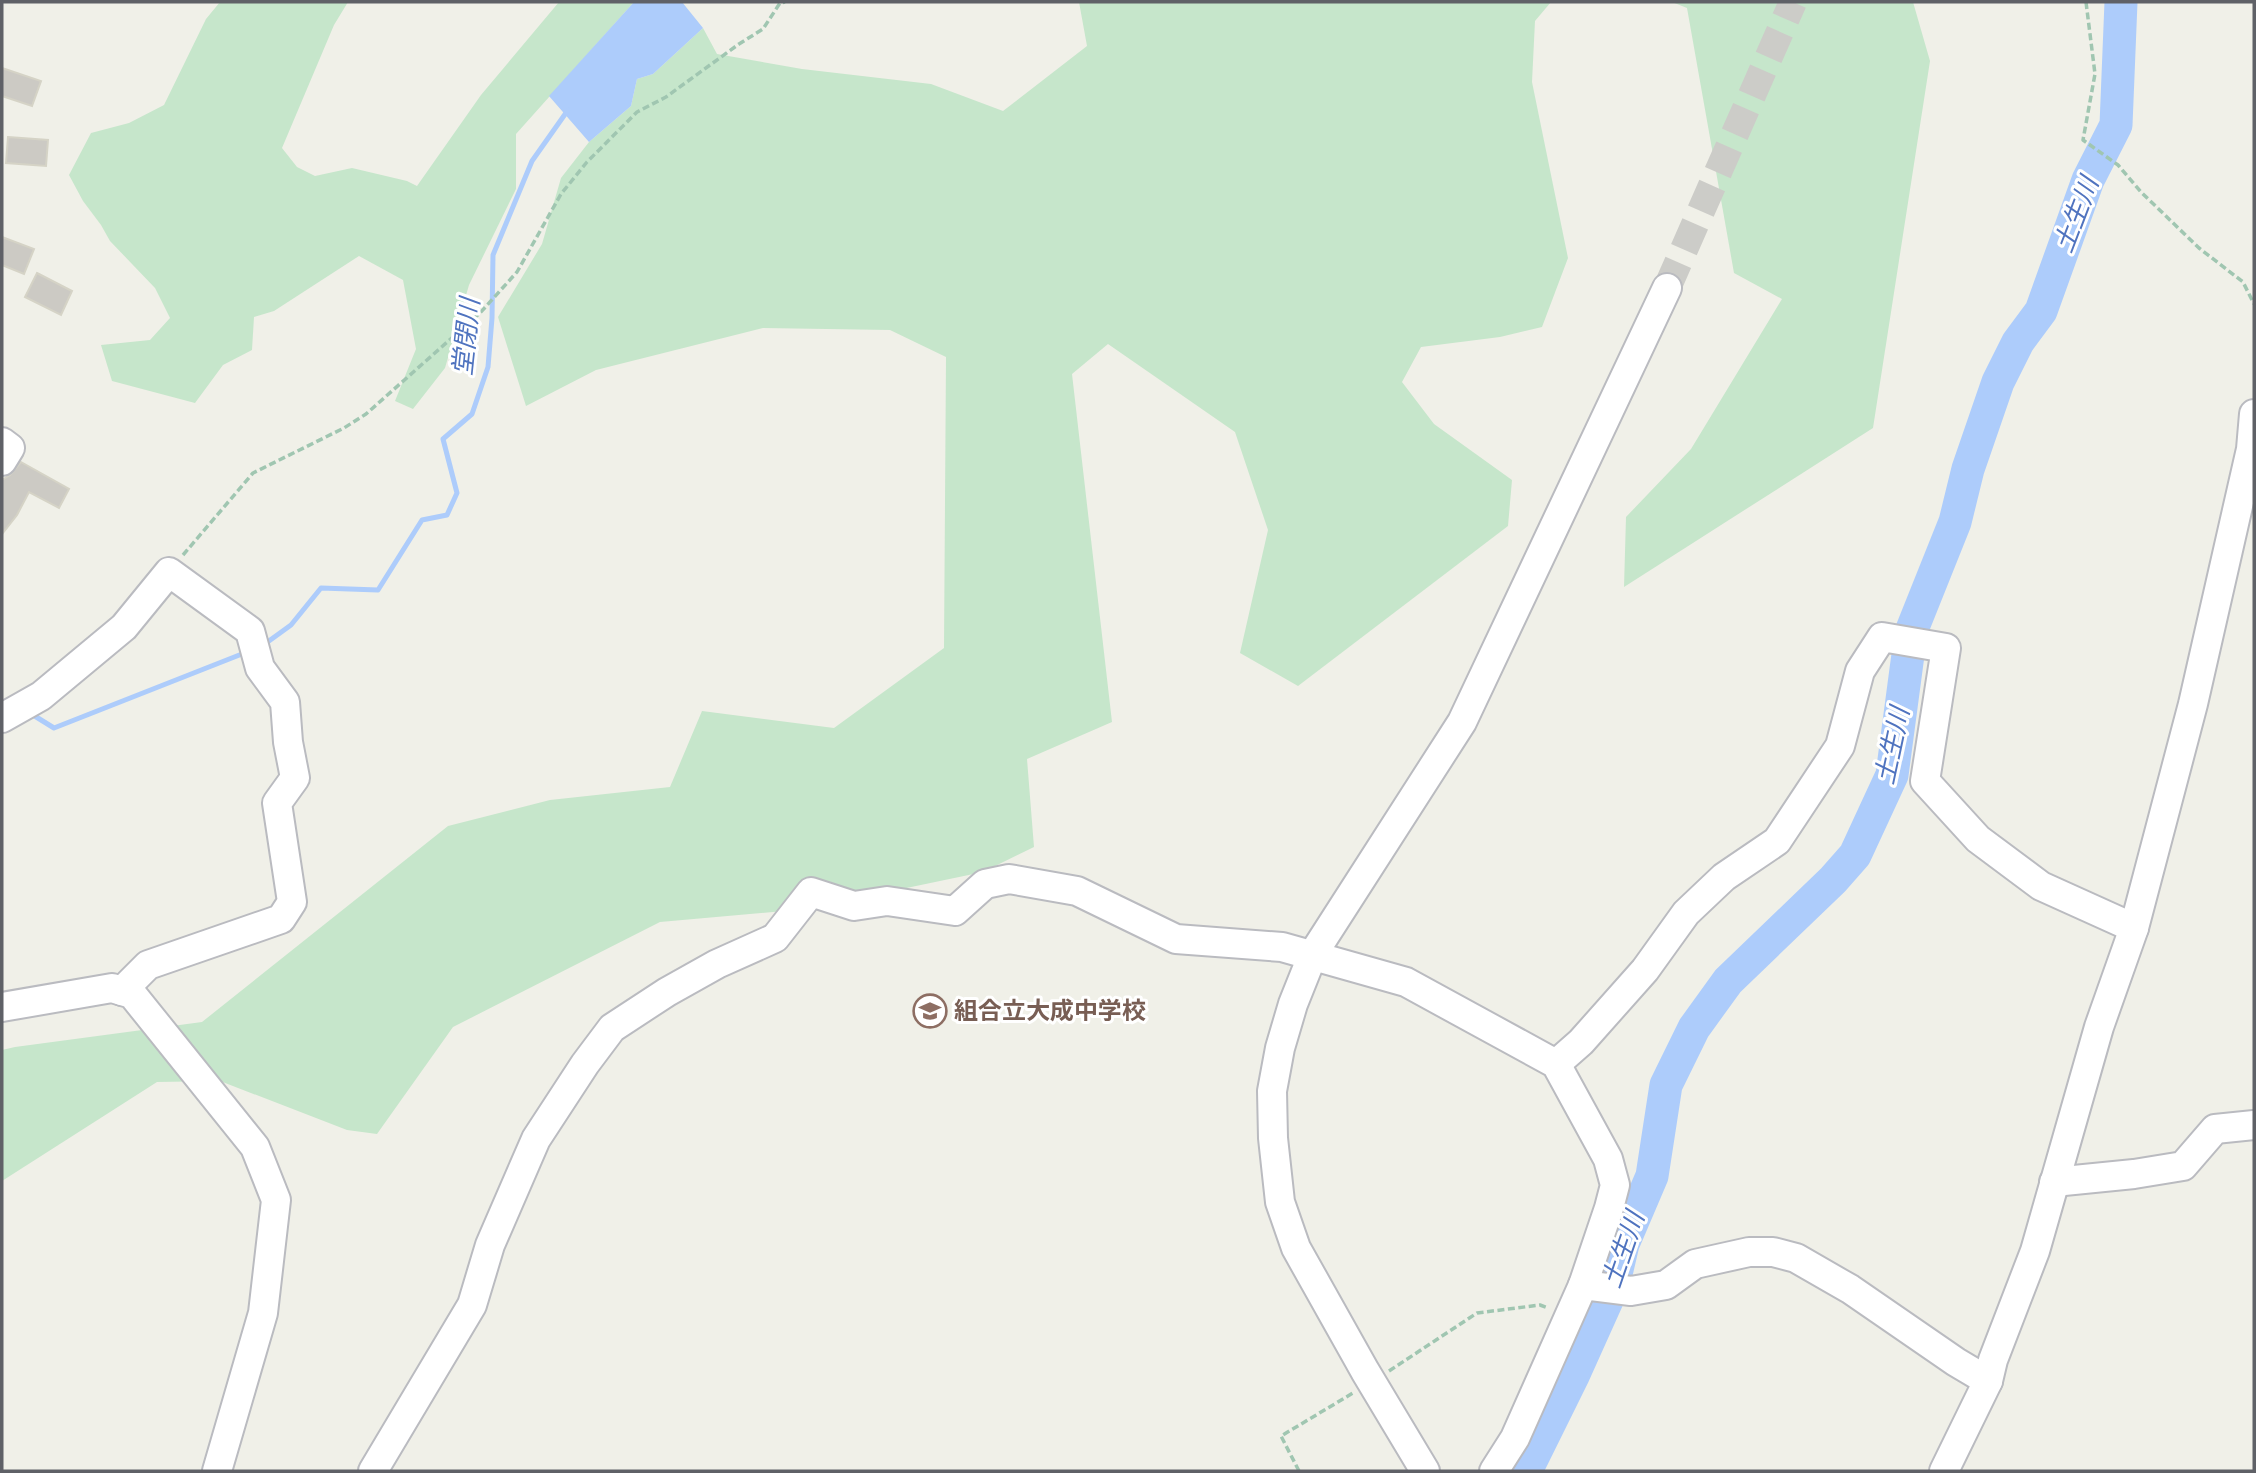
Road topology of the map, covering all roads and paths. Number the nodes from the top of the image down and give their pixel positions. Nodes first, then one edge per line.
1 (785, 2) edge
2 (2087, 2) edge
3 (1667, 288) tunnel mouth
4 (2254, 304) edge
5 (2254, 414) edge
6 (2, 442) edge
7 (2, 461) edge
8 (169, 572) junction
9 (2, 718) edge
10 (2134, 928) junction
11 (1313, 954) junction
12 (122, 990) junction
13 (2, 1007) edge
14 (1556, 1064) junction
15 (2254, 1125) edge
16 (2054, 1182) junction
17 (1583, 1285) junction
18 (1570, 1315) junction
19 (1988, 1381) junction
20 (1372, 1382) junction
21 (217, 1471) edge
22 (373, 1471) edge
23 (1299, 1471) edge
24 (1425, 1471) edge
25 (1494, 1471) edge
26 (1944, 1471) edge

1 - 8 path
2 - 4 path
3 - 11 street
5 - 10 street
6 - 7 street
8 - 9 street
8 - 12 street
10 - 14 street
10 - 16 street
11 - 14 street
11 - 20 street
11 - 22 street
12 - 13 street
12 - 21 street
14 - 17 street
15 - 16 street
16 - 19 street
17 - 18 street
17 - 19 street
18 - 20 path
18 - 25 street
19 - 26 street
20 - 23 path
20 - 24 street

